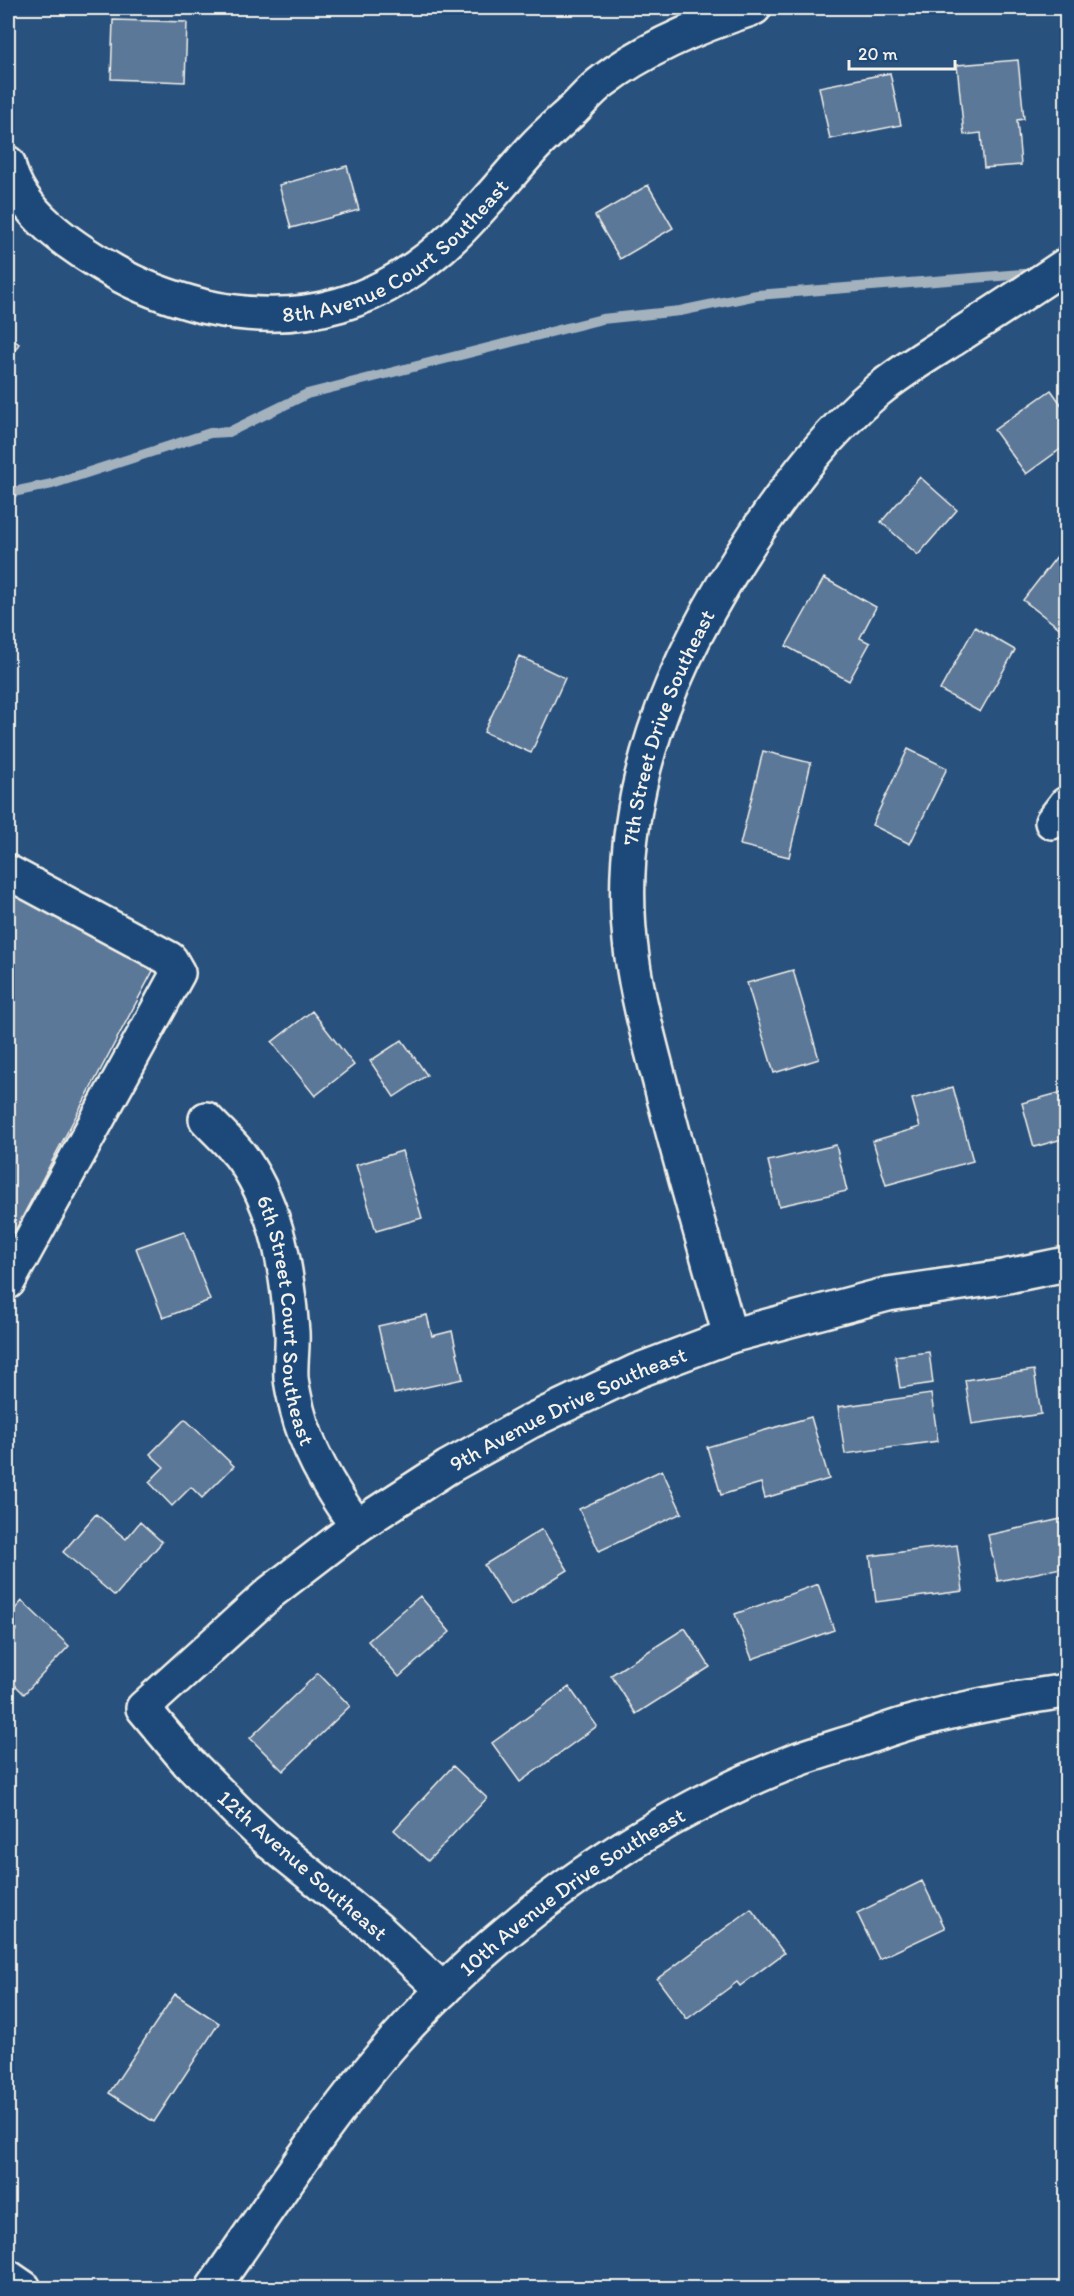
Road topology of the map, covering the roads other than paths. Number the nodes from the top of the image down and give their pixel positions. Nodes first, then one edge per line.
1 (754, 8) edge
2 (11, 174) edge
3 (1066, 266) edge
4 (8, 872) edge
5 (206, 1119) dead end
6 (1066, 1264) edge
7 (8, 1282) edge
8 (730, 1336) junction
9 (357, 1526) junction
10 (1066, 1691) edge
11 (144, 1708) joint
12 (443, 1990) junction
13 (8, 2277) edge
14 (24, 2289) edge
15 (213, 2289) edge

1 - 2 street, 8th Avenue Court Southeast
3 - 8 street, 7th Street Drive Southeast
4 - 7 street
5 - 9 street, 6th Street Court Southeast
6 - 8 street, 9th Avenue Drive Southeast
8 - 9 street, 9th Avenue Drive Southeast
9 - 11 street, 9th Avenue Drive Southeast
10 - 12 street, 10th Avenue Drive Southeast
11 - 12 street, 12th Avenue Southeast
12 - 15 street, 10th Avenue Drive Southeast
13 - 14 street

